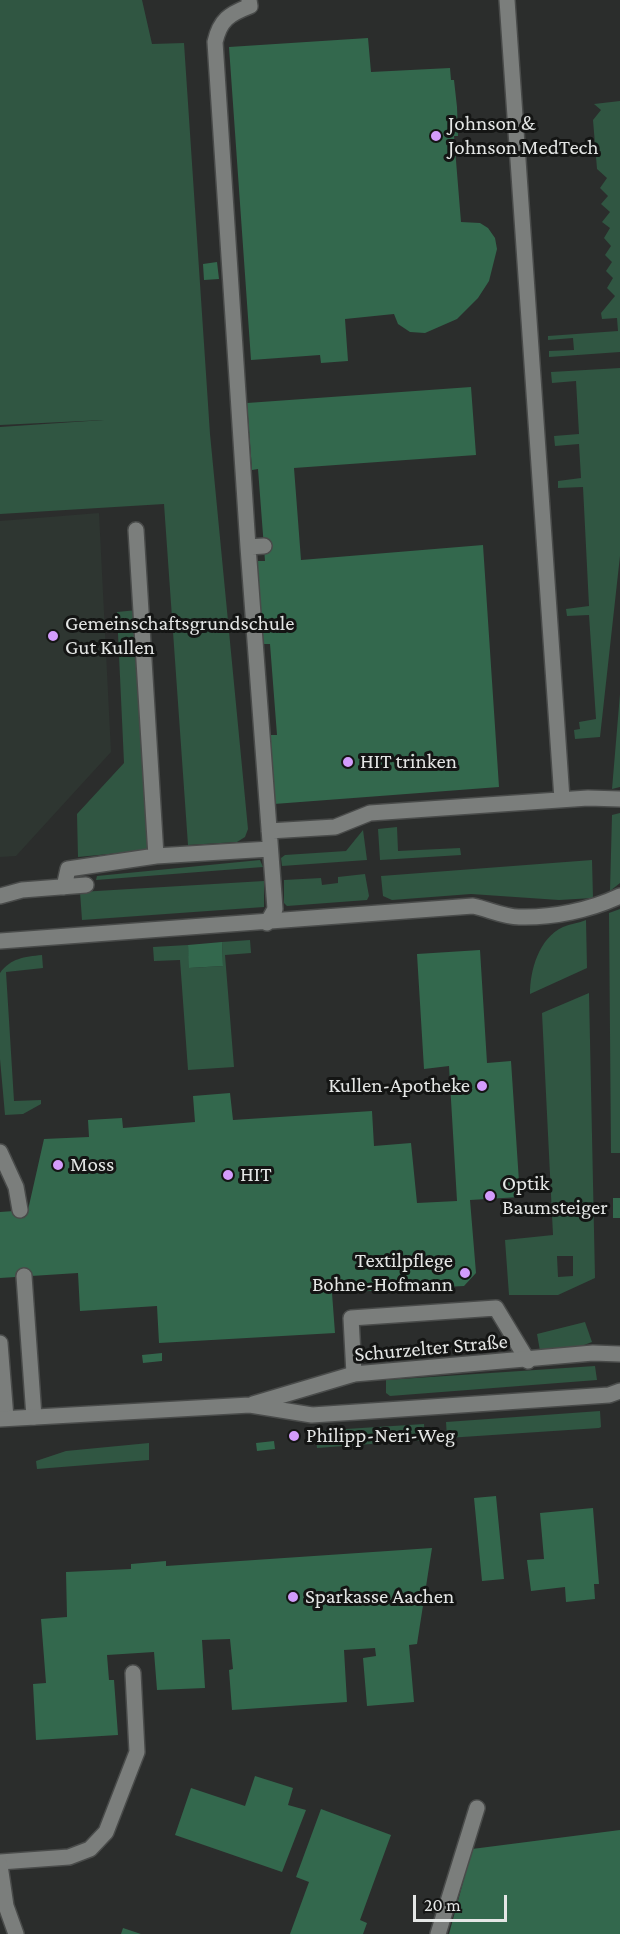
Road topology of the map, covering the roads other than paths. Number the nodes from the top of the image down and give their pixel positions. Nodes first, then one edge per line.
1 (249, 0) edge
2 (507, 0) edge
3 (136, 530) dead end
4 (562, 799) junction
5 (620, 799) edge
6 (269, 831) junction
7 (270, 849) junction
8 (156, 856) junction
9 (86, 885) dead end
10 (64, 887) junction
11 (0, 896) edge
12 (620, 896) edge
13 (267, 922) junction
14 (0, 941) edge
15 (1, 1162) edge
16 (20, 1210) dead end
17 (24, 1276) dead end
18 (0, 1343) edge
19 (620, 1354) edge
20 (528, 1361) junction
21 (354, 1374) junction
22 (620, 1392) edge
23 (250, 1405) junction
24 (34, 1417) junction
25 (3, 1419) edge
26 (133, 1673) dead end
27 (477, 1808) dead end
28 (0, 1863) edge
29 (16, 1934) edge
30 (438, 1934) edge

1 - 6 street
2 - 4 street
3 - 8 street
4 - 5 street
4 - 6 street
6 - 7 street
7 - 8 street
7 - 13 street
8 - 10 street
9 - 10 street
10 - 11 street
12 - 13 street
13 - 14 street
15 - 16 street
17 - 24 street
18 - 25 street
19 - 20 street, Schurzelter Straße
20 - 21 street, Schurzelter Straße
20 - 21 street
21 - 23 street, Schurzelter Straße
22 - 23 street, Schurzelter Straße
23 - 24 street, Schurzelter Straße
24 - 25 street, Schurzelter Straße
26 - 28 street
27 - 30 street
28 - 29 street

